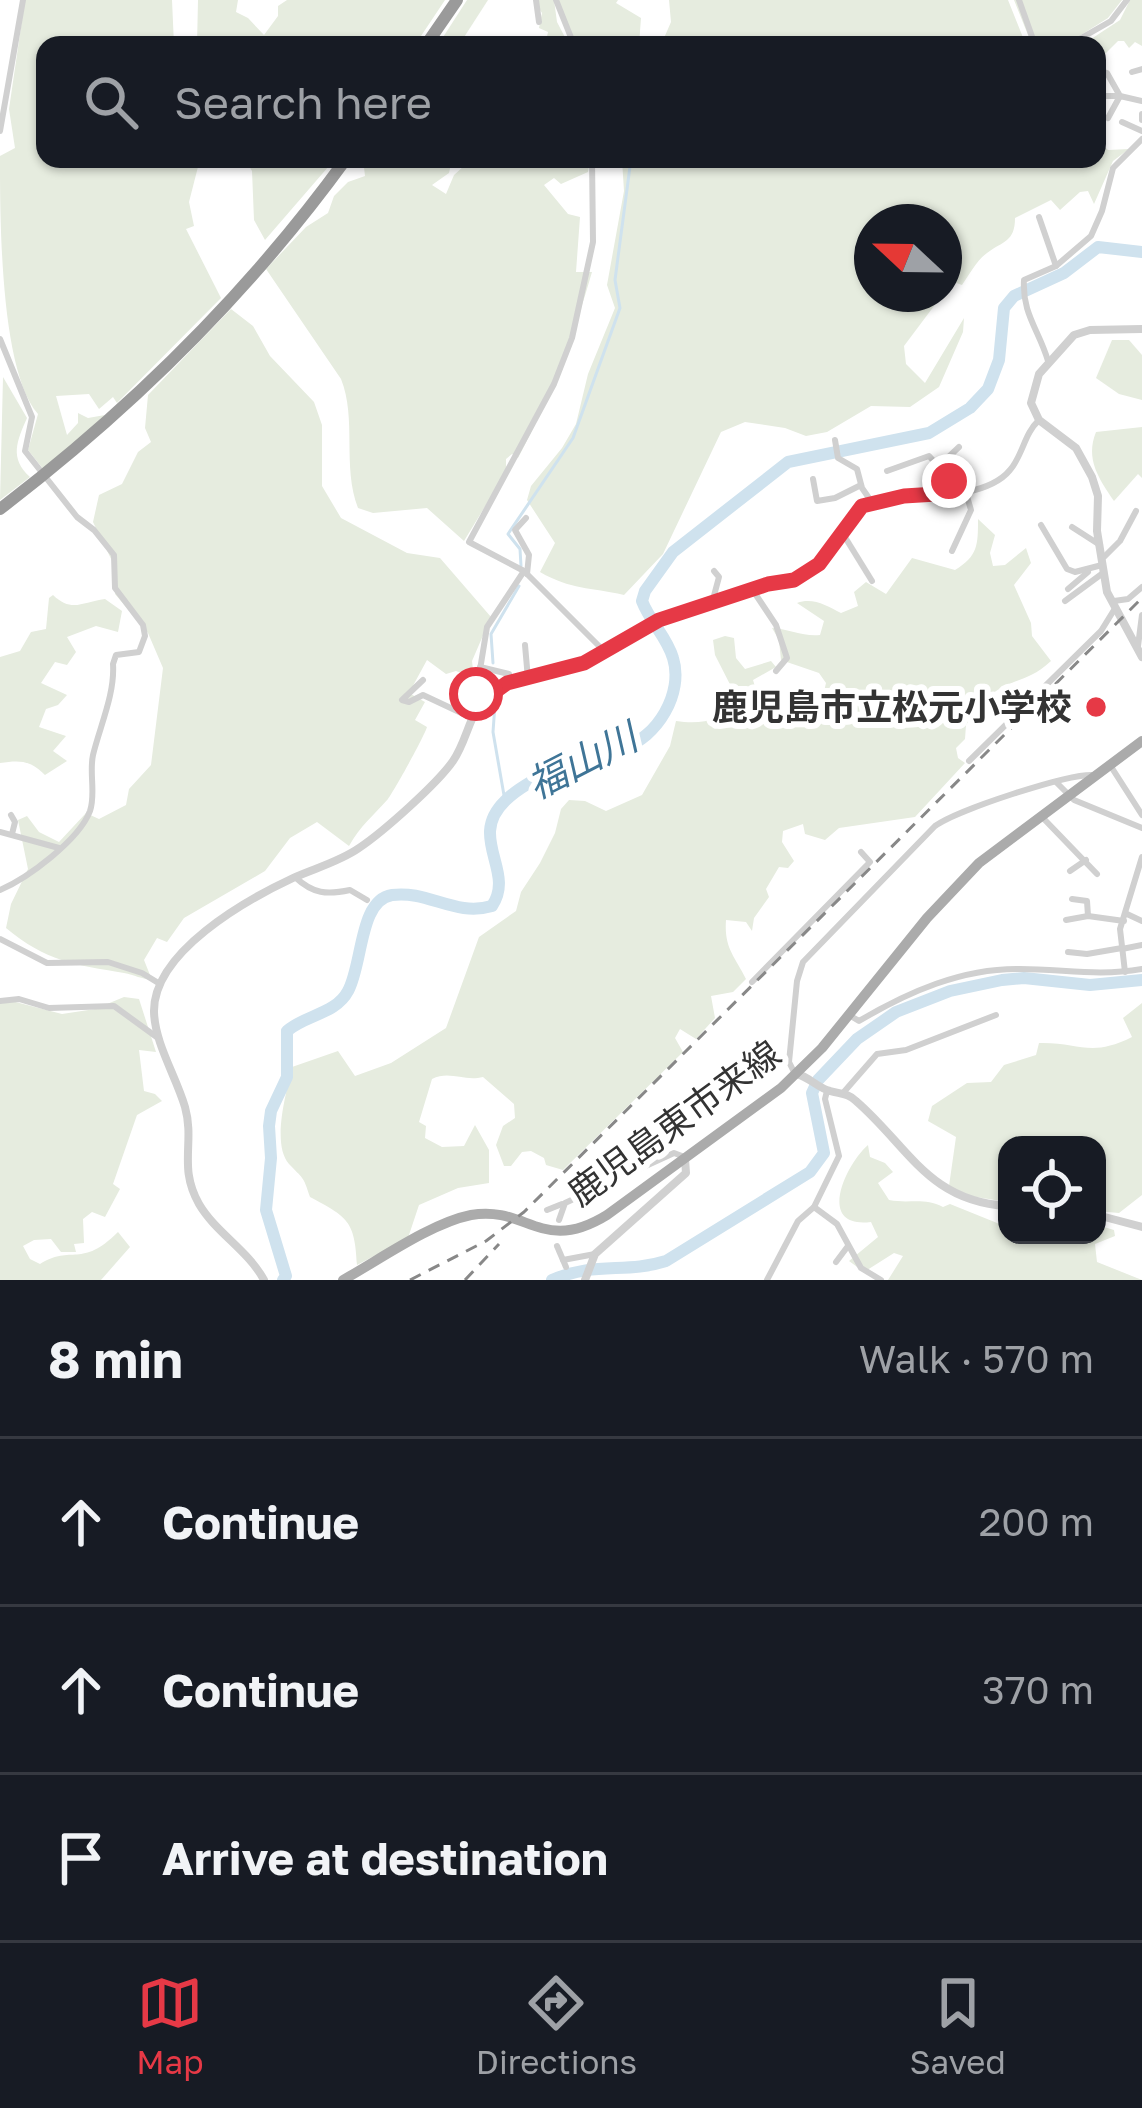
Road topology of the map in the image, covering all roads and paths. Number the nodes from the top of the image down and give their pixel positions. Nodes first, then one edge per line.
1 (23, 0) edge
2 (457, 0) edge
3 (536, 0) edge
4 (556, 0) edge
5 (1019, 0) edge
6 (1127, 0) edge
7 (539, 22) dead end
8 (432, 36) edge
9 (570, 36) edge
10 (1032, 36) edge
11 (1085, 36) edge
12 (1142, 69) edge
13 (1132, 72) dead end
14 (1106, 73) edge
15 (1106, 96) edge
16 (1120, 96) junction
17 (1142, 101) edge
18 (1108, 118) dead end
19 (1122, 122) dead end
20 (0, 131) edge
21 (1142, 135) edge
22 (339, 168) edge
23 (592, 168) edge
24 (1039, 217) dead end
25 (1056, 266) junction
26 (1142, 329) edge
27 (0, 339) edge
28 (1048, 362) junction
29 (1039, 420) junction
30 (835, 440) dead end
31 (959, 447) dead end
32 (939, 466) junction
33 (886, 471) dead end
34 (813, 479) dead end
35 (861, 485) junction
36 (966, 492) junction
37 (953, 493) junction
38 (871, 501) junction
39 (0, 509) edge
40 (1136, 511) dead end
41 (526, 518) dead end
42 (1041, 525) dead end
43 (1072, 527) dead end
44 (843, 534) junction
45 (1100, 544) junction
46 (952, 551) dead end
47 (1105, 564) junction
48 (1092, 569) junction
49 (714, 571) dead end
50 (525, 573) junction
51 (872, 581) dead end
52 (1142, 587) edge
53 (752, 589) junction
54 (1068, 589) dead end
55 (1065, 601) dead end
56 (712, 603) junction
57 (1112, 606) junction
58 (1142, 615) edge
59 (644, 630) joint
60 (525, 645) dead end
61 (606, 652) junction
62 (1140, 653) edge
63 (480, 667) junction
64 (776, 671) dead end
65 (509, 674) dead end
66 (528, 679) junction
67 (423, 680) dead end
68 (478, 704) junction
69 (472, 718) junction
70 (1142, 741) edge
71 (968, 761) dead end
72 (1110, 765) junction
73 (1096, 776) junction
74 (1056, 782) junction
75 (1067, 796) junction
76 (11, 815) dead end
77 (1041, 815) junction
78 (1142, 815) edge
79 (1142, 828) edge
80 (0, 832) edge
81 (12, 834) junction
82 (58, 848) junction
83 (860, 852) dead end
84 (1142, 857) edge
85 (1086, 860) junction
86 (1070, 871) dead end
87 (1097, 874) dead end
88 (295, 878) junction
89 (0, 890) edge
90 (1072, 899) dead end
91 (367, 900) dead end
92 (1088, 916) junction
93 (1125, 917) junction
94 (1066, 920) dead end
95 (1142, 921) edge
96 (0, 939) edge
97 (1142, 945) edge
98 (1122, 948) junction
99 (1068, 952) dead end
100 (1142, 969) edge
101 (1125, 972) junction
102 (752, 982) dead end
103 (160, 984) junction
104 (0, 1001) edge
105 (849, 1015) junction
106 (996, 1015) dead end
107 (161, 1040) junction
108 (803, 1076) junction
109 (825, 1089) junction
110 (843, 1093) junction
111 (685, 1159) junction
112 (565, 1203) junction
113 (998, 1205) edge
114 (814, 1207) junction
115 (548, 1210) dead end
116 (1106, 1217) edge
117 (559, 1220) dead end
118 (1142, 1227) edge
119 (557, 1246) dead end
120 (848, 1246) junction
121 (593, 1258) junction
122 (836, 1262) dead end
123 (264, 1280) edge
124 (343, 1280) edge
125 (585, 1280) edge
126 (767, 1280) edge
127 (881, 1280) edge

1 - 20 street
2 - 8 highway
3 - 7 street
4 - 9 street
5 - 10 street
6 - 11 street
12 - 13 street
14 - 16 street
15 - 16 street
16 - 17 street
16 - 18 street
19 - 21 street
21 - 25 street
22 - 39 highway
23 - 50 street
24 - 25 street
25 - 28 street
26 - 28 street
27 - 82 street
28 - 29 street
29 - 36 street
29 - 45 street
30 - 35 street
31 - 32 street
32 - 33 street
32 - 37 street
34 - 35 street
35 - 38 street
36 - 37 street
36 - 46 street
37 - 38 street
38 - 44 street
40 - 47 street
41 - 50 street
42 - 48 street
43 - 45 street
44 - 51 street
44 - 53 street
45 - 47 street
47 - 48 street
47 - 55 street
47 - 57 street
48 - 54 street
49 - 56 street
50 - 61 street
50 - 63 street
52 - 57 street
53 - 56 street
53 - 64 street
56 - 59 street
57 - 62 street
57 - 71 street
58 - 62 street
59 - 61 street
60 - 66 street
61 - 66 street
63 - 65 street
63 - 68 street
66 - 68 street
67 - 69 street
68 - 69 street
69 - 88 street
70 - 72 main road, 鹿児島東市来線
72 - 73 main road, 鹿児島東市来線
72 - 78 street
73 - 74 street
73 - 75 main road, 鹿児島東市来線
74 - 75 street
74 - 108 street
75 - 77 main road, 鹿児島東市来線
75 - 79 street
76 - 81 street
77 - 85 street
77 - 105 main road, 鹿児島東市来線
80 - 81 street
81 - 82 street
82 - 89 street
83 - 102 street
84 - 93 street
85 - 86 street
85 - 87 street
88 - 91 street
88 - 103 street
90 - 92 street
92 - 93 street
92 - 94 street
93 - 95 street
93 - 98 street
96 - 103 street
97 - 98 street
98 - 99 street
98 - 101 street
100 - 101 street
101 - 105 street
103 - 107 street
104 - 107 street
105 - 108 main road, 鹿児島東市来線
106 - 110 street
107 - 123 street
108 - 109 street
108 - 111 main road, 鹿児島東市来線
109 - 110 street
109 - 114 street
110 - 113 street
111 - 112 street
111 - 121 street
111 - 124 main road, 鹿児島東市来線
112 - 115 street
112 - 117 street
114 - 120 street
114 - 126 street
116 - 118 street
119 - 121 street
120 - 122 street
120 - 127 street
121 - 125 street

